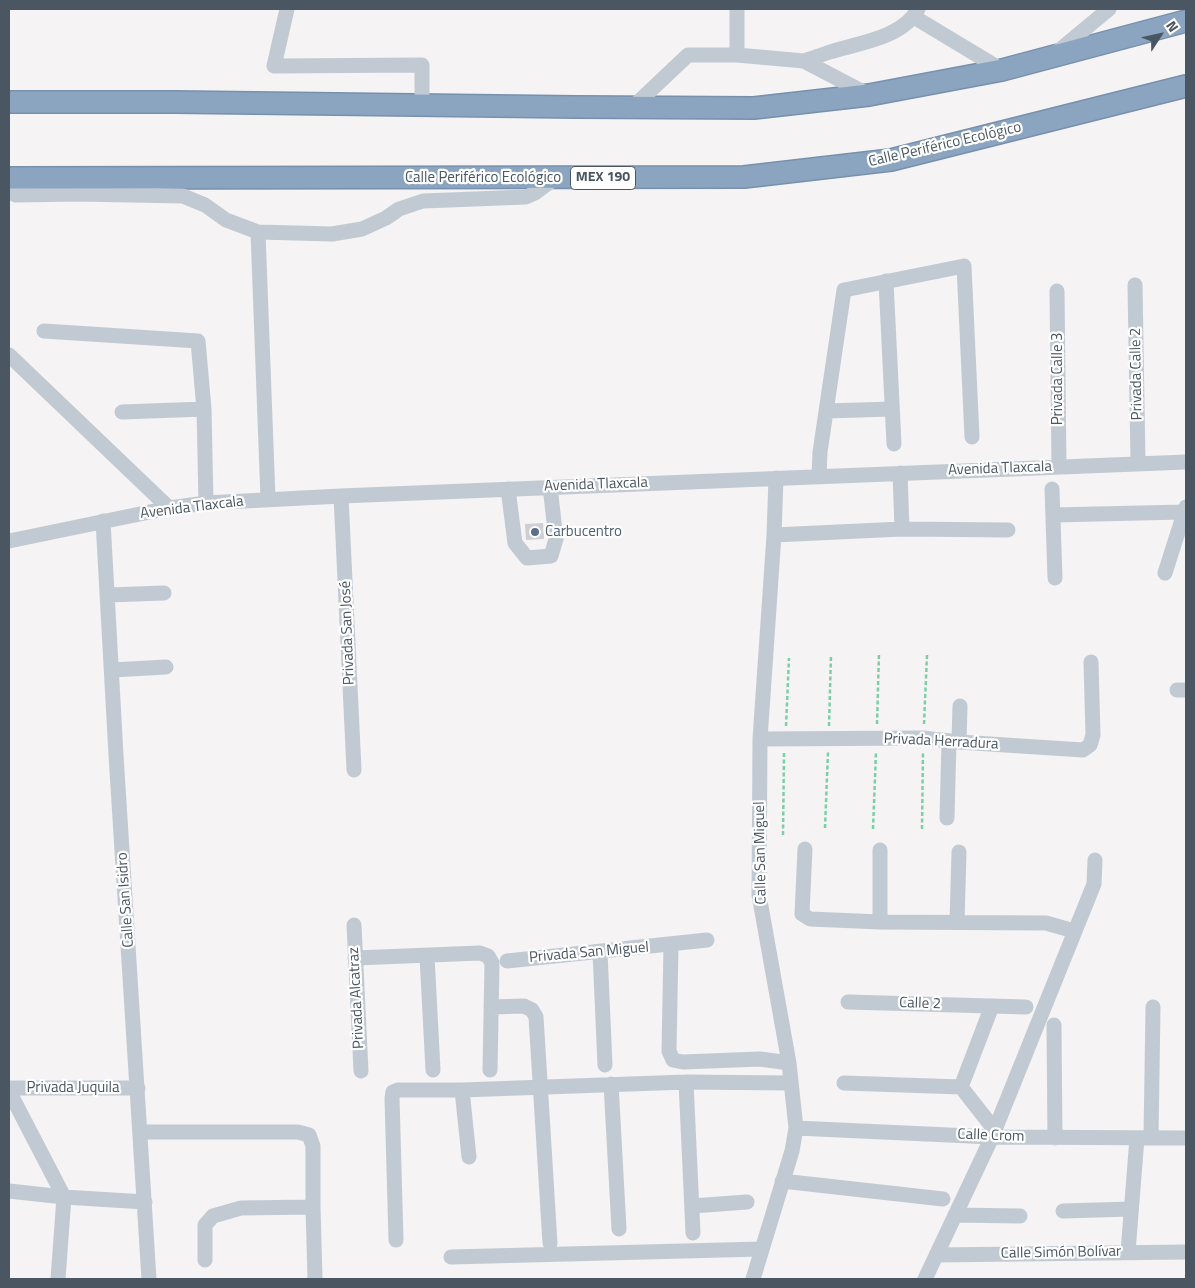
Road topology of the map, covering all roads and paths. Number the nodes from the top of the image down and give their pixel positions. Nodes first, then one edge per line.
1 (287, 9) edge
2 (736, 9) edge
3 (1108, 9) edge
4 (916, 13) edge
5 (1186, 22) edge
6 (737, 55) junction
7 (1054, 55) junction
8 (804, 62) junction
9 (1002, 70) junction
10 (1186, 86) edge
11 (869, 95) junction
12 (9, 102) edge
13 (422, 105) junction
14 (632, 108) junction
15 (9, 178) edge
16 (555, 178) junction
17 (9, 192) edge
18 (258, 232) junction
19 (886, 282) junction
20 (1136, 285) dead end
21 (1057, 291) dead end
22 (44, 331) dead end
23 (9, 355) edge
24 (204, 409) junction
25 (892, 410) junction
26 (826, 411) junction
27 (122, 412) dead end
28 (972, 437) dead end
29 (894, 444) dead end
30 (1186, 462) edge
31 (1138, 463) junction
32 (1059, 466) junction
33 (900, 473) junction
34 (819, 476) junction
35 (776, 478) junction
36 (550, 487) junction
37 (508, 489) junction
38 (1052, 489) dead end
39 (206, 495) junction
40 (341, 496) junction
41 (268, 499) junction
42 (164, 503) junction
43 (1185, 510) edge
44 (1052, 516) junction
45 (104, 520) junction
46 (902, 529) junction
47 (1008, 530) dead end
48 (774, 535) junction
49 (11, 538) edge
50 (1165, 573) dead end
51 (1055, 578) dead end
52 (164, 594) dead end
53 (108, 595) junction
54 (879, 653) dead end
55 (831, 655) dead end
56 (789, 658) dead end
57 (1091, 662) dead end
58 (166, 667) dead end
59 (112, 670) junction
60 (960, 706) dead end
61 (829, 738) junction
62 (877, 738) junction
63 (760, 739) junction
64 (785, 740) junction
65 (954, 742) junction
66 (354, 770) dead end
67 (947, 818) dead end
68 (825, 828) dead end
69 (873, 829) dead end
70 (783, 835) dead end
71 (805, 849) dead end
72 (880, 850) dead end
73 (959, 852) dead end
74 (1095, 860) dead end
75 (880, 922) junction
76 (957, 922) junction
77 (354, 925) dead end
78 (1074, 931) junction
79 (707, 940) dead end
80 (671, 945) junction
81 (600, 952) junction
82 (427, 956) junction
83 (355, 958) junction
84 (507, 961) dead end
85 (848, 1002) dead end
86 (992, 1006) junction
87 (1153, 1006) dead end
88 (491, 1007) junction
89 (1026, 1007) dead end
90 (1054, 1025) dead end
91 (789, 1063) junction
92 (605, 1065) dead end
93 (433, 1070) dead end
94 (490, 1070) dead end
95 (361, 1071) dead end
96 (686, 1082) junction
97 (791, 1083) junction
98 (844, 1083) dead end
99 (611, 1084) junction
100 (961, 1087) junction
101 (138, 1088) junction
102 (540, 1088) junction
103 (9, 1090) edge
104 (462, 1090) junction
105 (796, 1128) junction
106 (141, 1132) junction
107 (993, 1133) junction
108 (1055, 1138) junction
109 (1144, 1138) junction
110 (1186, 1138) edge
111 (469, 1157) dead end
112 (782, 1181) junction
113 (9, 1191) edge
114 (64, 1197) junction
115 (943, 1199) dead end
116 (145, 1202) junction
117 (747, 1202) dead end
118 (692, 1206) junction
119 (313, 1207) junction
120 (1131, 1209) junction
121 (1063, 1211) dead end
122 (955, 1215) junction
123 (1020, 1216) dead end
124 (619, 1229) dead end
125 (693, 1233) dead end
126 (396, 1240) dead end
127 (550, 1243) dead end
128 (761, 1249) junction
129 (1128, 1252) junction
130 (1186, 1252) edge
131 (936, 1255) junction
132 (451, 1256) dead end
133 (204, 1260) dead end
134 (58, 1279) edge
135 (149, 1279) edge
136 (315, 1279) edge
137 (753, 1279) edge
138 (925, 1279) edge

1 - 13 street
2 - 6 street
3 - 7 street
4 - 8 street
4 - 9 street
5 - 7 highway
6 - 8 street
6 - 14 street
7 - 9 highway
8 - 11 street
9 - 11 highway
10 - 16 highway, Calle Periférico Ecológico / MEX 190
11 - 14 highway
12 - 13 highway
13 - 14 highway
15 - 16 highway, Calle Periférico Ecológico / MEX 190
16 - 18 street
17 - 18 street
18 - 41 street
19 - 25 street
19 - 26 street
19 - 28 street
20 - 31 street, Privada Calle 2
21 - 32 street, Privada Calle 3
22 - 24 street
23 - 42 street
24 - 27 street
24 - 39 street
25 - 26 street
25 - 29 street
26 - 34 street
30 - 31 street, Avenida Tlaxcala
31 - 32 street, Avenida Tlaxcala
32 - 33 street, Avenida Tlaxcala
33 - 34 street, Avenida Tlaxcala
33 - 46 street
34 - 35 street, Avenida Tlaxcala
35 - 36 street, Avenida Tlaxcala
35 - 48 street, Calle San Miguel
36 - 37 street, Avenida Tlaxcala
36 - 37 street
37 - 40 street, Avenida Tlaxcala
38 - 44 street
39 - 41 street, Avenida Tlaxcala
39 - 42 street, Avenida Tlaxcala
40 - 41 street, Avenida Tlaxcala
40 - 66 street, Privada San José
42 - 45 street, Avenida Tlaxcala
43 - 44 street
43 - 50 street
44 - 51 street
45 - 49 street, Avenida Tlaxcala
45 - 53 street, Calle San Isidro
46 - 47 street
46 - 48 street
48 - 63 street, Calle San Miguel
52 - 53 street
53 - 59 street, Calle San Isidro
54 - 62 path
55 - 61 path
56 - 64 path
57 - 65 street, Privada Herradura
58 - 59 street
59 - 101 street, Calle San Isidro
60 - 65 street
61 - 62 street, Privada Herradura
61 - 64 street, Privada Herradura
61 - 68 path
62 - 65 street, Privada Herradura
62 - 69 path
63 - 64 street, Privada Herradura
63 - 91 street, Calle San Miguel
64 - 70 path
65 - 67 street
71 - 75 street
72 - 75 street
73 - 76 street
74 - 78 street
75 - 76 street
76 - 78 street
77 - 83 street, Privada Alcatraz
78 - 107 street
79 - 80 street, Privada San Miguel
80 - 81 street, Privada San Miguel
80 - 91 street, Privada San Miguel
81 - 84 street, Privada San Miguel
81 - 92 street
82 - 83 street
82 - 88 street
82 - 93 street
83 - 95 street, Privada Alcatraz
85 - 86 street, Calle 2
86 - 89 street, Calle 2
86 - 100 street
87 - 109 street
88 - 94 street
88 - 102 street
90 - 108 street
91 - 97 street, Calle San Miguel
96 - 97 street
96 - 99 street
96 - 118 street
97 - 105 street, Calle San Miguel
98 - 100 street
99 - 102 street
99 - 124 street
100 - 107 street
101 - 103 street, Privada Juquila
101 - 106 street, Calle San Isidro
102 - 104 street
102 - 127 street
103 - 114 street
104 - 111 street
104 - 126 street
105 - 107 street, Calle Crom
105 - 112 street, Calle San Miguel
106 - 116 street, Calle San Isidro
106 - 119 street
107 - 108 street, Calle Crom
107 - 122 street
108 - 109 street, Calle Crom
109 - 110 street, Calle Crom
109 - 120 street
112 - 115 street
112 - 128 street, Calle San Miguel
113 - 114 street
114 - 116 street
114 - 134 street
116 - 135 street, Calle San Isidro
117 - 118 street
118 - 125 street
119 - 133 street
119 - 136 street
120 - 121 street
120 - 129 street
122 - 123 street
122 - 131 street
128 - 132 street
128 - 137 street, Calle San Miguel
129 - 130 street, Calle Simón Bolívar
129 - 131 street, Calle Simón Bolívar
131 - 138 street

